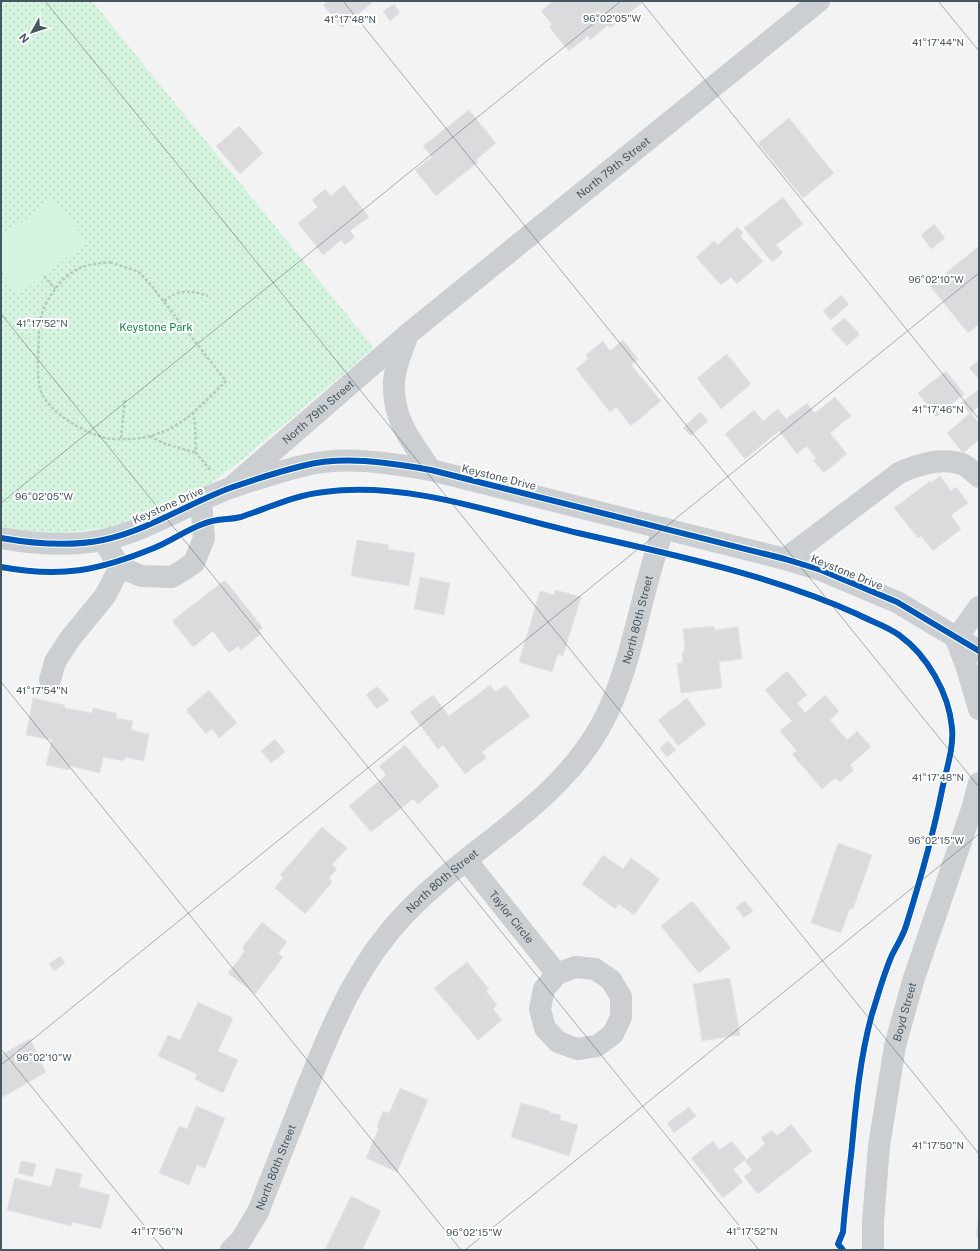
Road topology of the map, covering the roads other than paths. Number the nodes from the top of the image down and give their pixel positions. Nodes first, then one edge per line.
1 (819, 1) edge
2 (408, 334) junction
3 (432, 470) junction
4 (979, 477) edge
5 (227, 489) junction
6 (201, 501) junction
7 (664, 528) junction
8 (1, 538) edge
9 (103, 540) junction
10 (785, 559) junction
11 (120, 568) junction
12 (979, 607) edge
13 (956, 639) junction
14 (979, 651) edge
15 (50, 680) dead end
16 (979, 709) edge
17 (979, 783) edge
18 (466, 860) junction
19 (557, 974) dead end
20 (231, 1250) edge
21 (873, 1250) edge

1 - 2 street, North 79th Street
2 - 3 street
2 - 5 street, North 79th Street
3 - 5 street, Keystone Drive
3 - 7 street, Keystone Drive
4 - 10 street
5 - 6 street, Keystone Drive
6 - 9 street, Keystone Drive
6 - 11 street
7 - 10 street, Keystone Drive
7 - 18 street, North 80th Street
8 - 9 street, Keystone Drive
9 - 11 street
10 - 13 street, Keystone Drive
11 - 15 street
12 - 13 street
13 - 14 street, Keystone Drive
13 - 16 street
17 - 21 street, Boyd Street
18 - 19 street, Taylor Circle
18 - 20 street, North 80th Street

